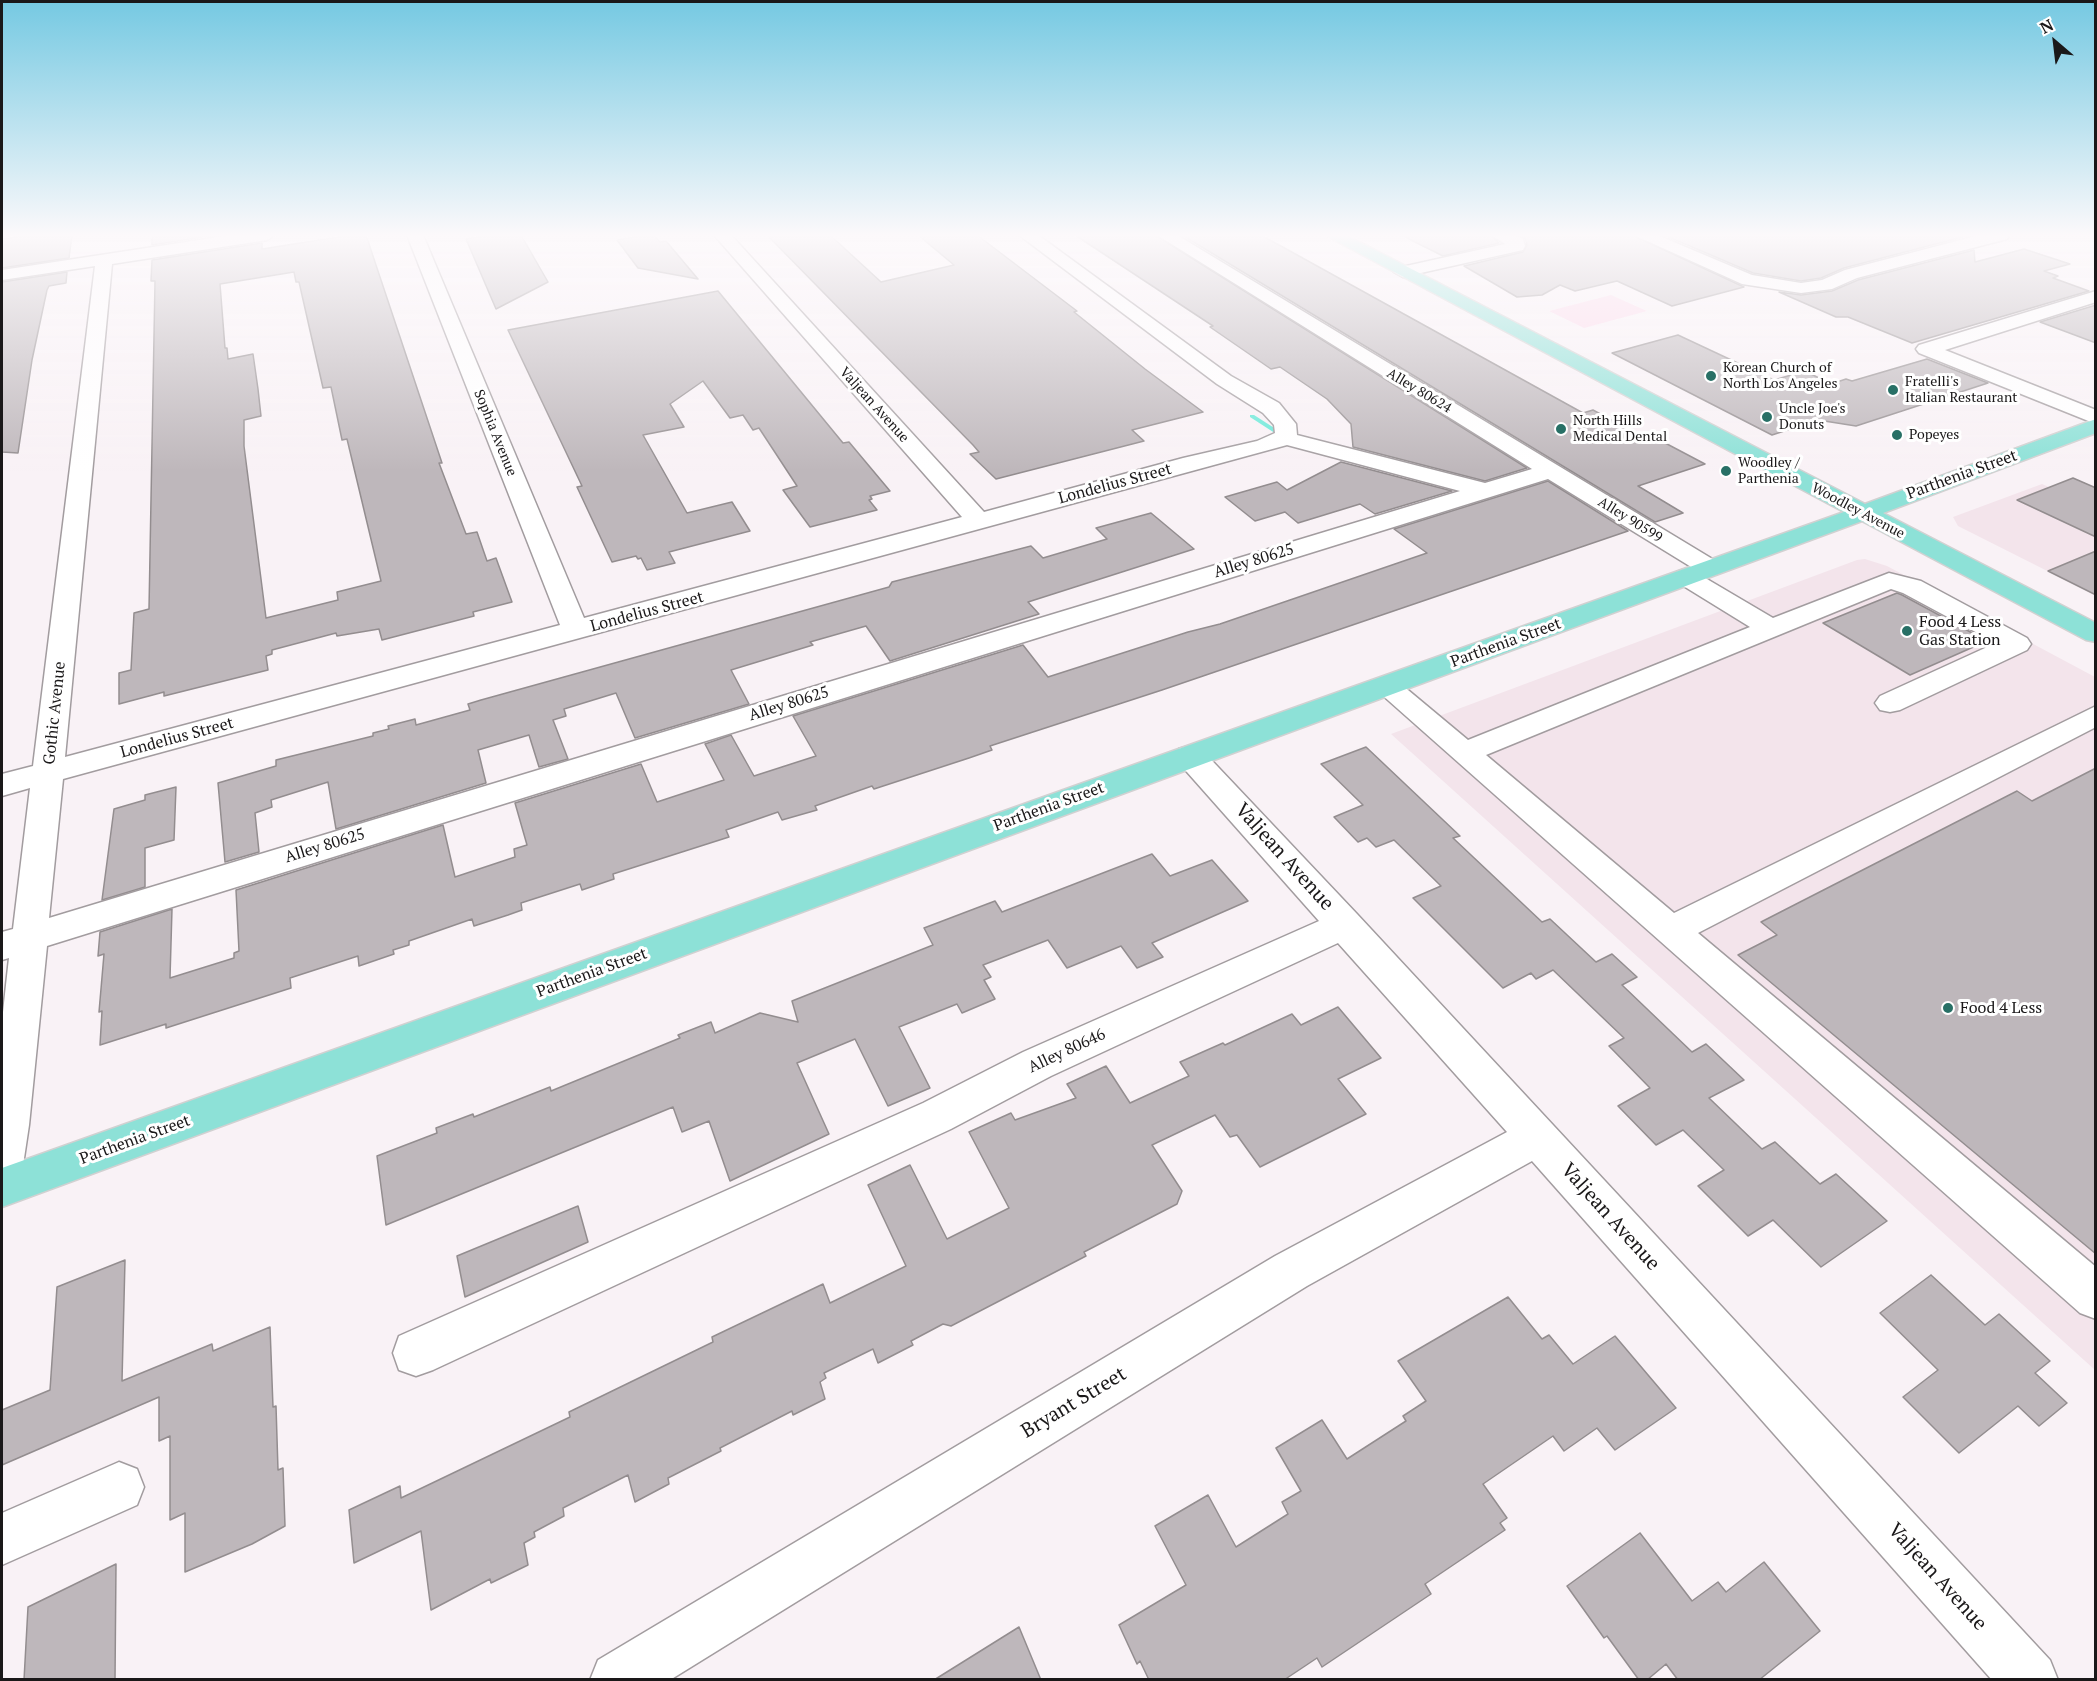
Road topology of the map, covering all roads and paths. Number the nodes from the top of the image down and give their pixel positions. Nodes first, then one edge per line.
1 (98, 313) edge
2 (447, 313) edge
3 (792, 313) edge
4 (1137, 313) edge
5 (1293, 313) edge
6 (1482, 313) edge
7 (2040, 313) edge
8 (2096, 418) edge
9 (2096, 425) edge
10 (1286, 435) junction
11 (1550, 471) junction
12 (1486, 490) junction
13 (1861, 512) junction
14 (979, 521) junction
15 (1698, 573) junction
16 (1773, 630) junction
17 (576, 631) junction
18 (2096, 634) edge
19 (1386, 686) junction
20 (1890, 703) dead end
21 (2096, 715) edge
22 (1464, 753) junction
23 (1190, 756) junction
24 (48, 772) junction
25 (2, 785) edge
26 (1345, 924) junction
27 (1672, 930) junction
28 (15, 941) edge
29 (1537, 1137) junction
30 (2, 1165) edge
31 (2, 1188) edge
32 (2096, 1298) edge
33 (416, 1353) dead end
34 (119, 1487) dead end
35 (2, 1539) edge
36 (618, 1680) edge
37 (2030, 1680) edge

1 - 24 street, Gothic Avenue
2 - 17 street, Sophia Avenue
3 - 14 street, Valjean Avenue
4 - 10 street
5 - 11 street, Alley 80624
6 - 13 main road, Woodley Avenue
7 - 8 street
9 - 13 main road, Parthenia Street
10 - 12 street
10 - 14 street, Londelius Street
11 - 12 street, Alley 80625
11 - 15 street, Alley 90599
12 - 28 street, Alley 80625
13 - 15 main road, Parthenia Street
13 - 18 main road, Woodley Avenue
14 - 17 street, Londelius Street
15 - 16 street, Alley 90599
15 - 19 main road, Parthenia Street
16 - 20 street
16 - 22 street
17 - 24 street, Londelius Street
19 - 22 street
19 - 23 main road, Parthenia Street
21 - 27 street
22 - 27 street
23 - 26 street, Valjean Avenue
23 - 31 main road, Parthenia Street
24 - 25 street, Londelius Street
24 - 28 street, Gothic Avenue
26 - 29 street, Valjean Avenue
26 - 33 street, Alley 80646
27 - 32 street
28 - 30 street, Gothic Avenue
29 - 36 street, Bryant Street
29 - 37 street, Valjean Avenue
34 - 35 street

